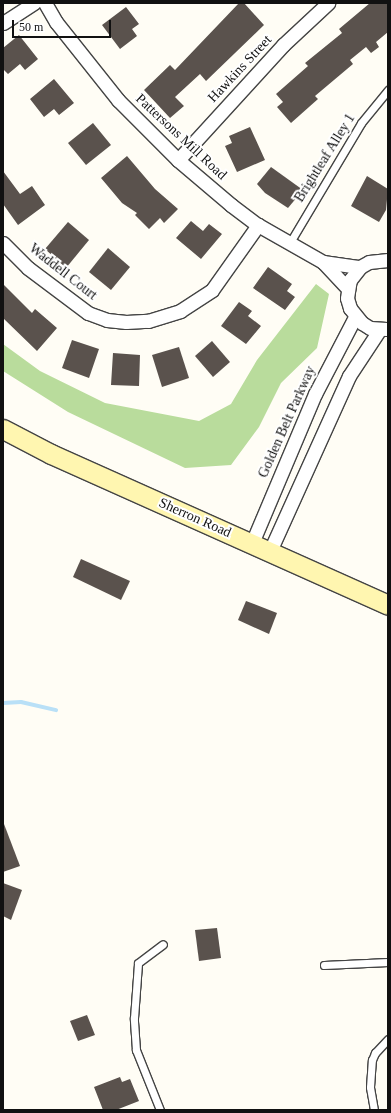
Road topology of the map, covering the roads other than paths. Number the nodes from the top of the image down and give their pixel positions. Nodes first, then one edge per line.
1 (34, 3) edge
2 (45, 3) edge
3 (328, 3) edge
4 (3, 23) edge
5 (388, 90) edge
6 (178, 160) junction
7 (258, 225) junction
8 (3, 243) edge
9 (289, 244) junction
10 (388, 260) edge
11 (324, 262) junction
12 (360, 267) junction
13 (347, 288) junction
14 (355, 317) junction
15 (384, 329) edge
16 (3, 429) edge
17 (252, 543) junction
18 (270, 551) junction
19 (388, 605) edge
20 (163, 944) dead end
21 (388, 962) edge
22 (324, 965) dead end
23 (388, 1039) edge
24 (160, 1110) edge
25 (374, 1110) edge

1 - 4 street
2 - 6 street, Pattersons Mill Road
3 - 6 street, Hawkins Street
5 - 9 lane, Brightleaf Alley 1
6 - 7 street, Pattersons Mill Road
7 - 8 street, Waddell Court
7 - 9 street, Pattersons Mill Road
9 - 11 street, Pattersons Mill Road
10 - 12 street
11 - 12 street, Pattersons Mill Road
11 - 13 street, Pattersons Mill Road
12 - 13 street
13 - 14 street
14 - 15 street
14 - 17 street, Golden Belt Parkway
15 - 18 street
16 - 17 main road, Sherron Road
17 - 18 main road, Sherron Road
18 - 19 main road, Sherron Road
20 - 24 lane
21 - 22 lane
23 - 25 lane

